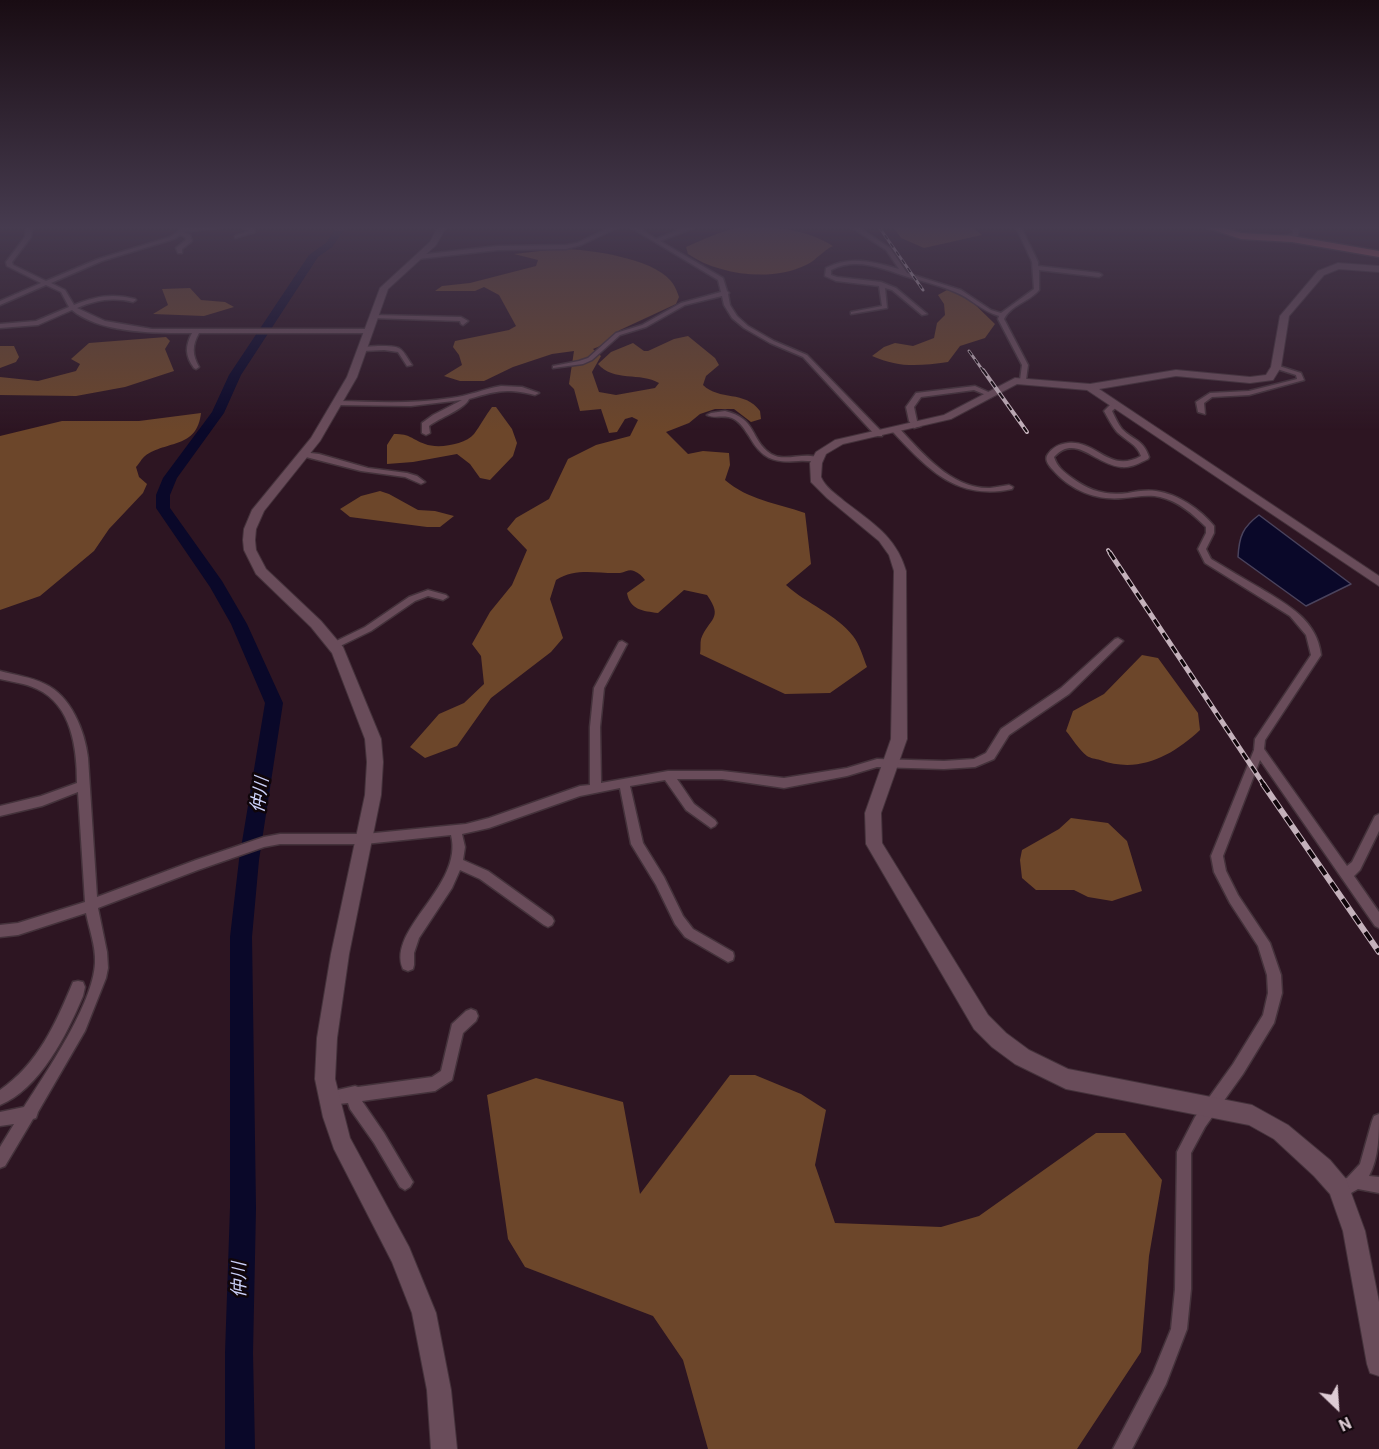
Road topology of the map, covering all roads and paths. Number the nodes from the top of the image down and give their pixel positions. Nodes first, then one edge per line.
1 (20, 295) edge
2 (65, 295) edge
3 (382, 295) edge
4 (720, 295) edge
5 (726, 295) edge
6 (884, 295) edge
7 (901, 295) edge
8 (964, 295) edge
9 (1032, 295) edge
10 (1303, 295) edge
11 (133, 300) dead end
12 (0, 303) edge
13 (72, 307) junction
14 (853, 313) dead end
15 (924, 314) dead end
16 (1002, 315) junction
17 (463, 323) dead end
18 (372, 324) junction
19 (0, 326) edge
20 (196, 331) junction
21 (363, 349) junction
22 (410, 365) dead end
23 (196, 367) dead end
24 (555, 367) dead end
25 (1276, 367) junction
26 (1023, 380) junction
27 (1090, 387) junction
28 (535, 393) dead end
29 (991, 394) junction
30 (464, 397) junction
31 (338, 403) junction
32 (1115, 405) junction
33 (1202, 412) dead end
34 (711, 415) dead end
35 (917, 426) junction
36 (896, 430) junction
37 (426, 433) dead end
38 (879, 434) junction
39 (305, 454) junction
40 (817, 459) junction
41 (421, 482) dead end
42 (1009, 487) dead end
43 (1379, 582) edge
44 (443, 597) dead end
45 (1118, 641) dead end
46 (622, 644) dead end
47 (333, 646) junction
48 (0, 675) edge
49 (1259, 750) junction
50 (891, 763) junction
51 (668, 775) junction
52 (624, 782) junction
53 (82, 786) junction
54 (596, 787) junction
55 (0, 811) edge
56 (1379, 819) edge
57 (711, 823) dead end
58 (455, 830) junction
59 (364, 839) junction
60 (457, 863) junction
61 (1347, 874) junction
62 (92, 906) junction
63 (548, 921) dead end
64 (1379, 922) edge
65 (0, 931) edge
66 (728, 956) dead end
67 (408, 965) dead end
68 (78, 987) dead end
69 (471, 1016) dead end
70 (355, 1094) junction
71 (0, 1098) edge
72 (329, 1098) junction
73 (1210, 1105) junction
74 (30, 1113) junction
75 (0, 1119) edge
76 (1379, 1121) edge
77 (0, 1161) edge
78 (1356, 1181) junction
79 (405, 1182) dead end
80 (1379, 1185) edge
81 (1338, 1187) junction
82 (1379, 1364) edge
83 (444, 1449) edge
84 (1122, 1449) edge

1 - 12 street
2 - 13 street
3 - 18 street
4 - 24 street
5 - 38 street
6 - 14 street
7 - 15 street
8 - 16 street
9 - 16 street
10 - 25 street
11 - 13 street
13 - 19 street
13 - 20 street
16 - 26 street
17 - 18 street
18 - 20 street
18 - 21 street
20 - 23 street
21 - 22 street
21 - 31 street
25 - 27 street
25 - 33 street
26 - 27 street
26 - 29 street
27 - 32 street
28 - 30 street
29 - 35 street
29 - 35 street
30 - 31 street
30 - 37 street
31 - 39 street
32 - 43 street
32 - 49 street
34 - 40 street
35 - 36 street
36 - 38 street
36 - 42 street
38 - 40 street
39 - 41 street
39 - 47 street
40 - 50 street
44 - 47 street
45 - 50 street
46 - 54 street
47 - 59 street
48 - 53 street
49 - 61 street
49 - 73 street
50 - 51 street
50 - 73 street
51 - 52 street
51 - 57 street
52 - 54 street
52 - 66 street
53 - 55 street
53 - 62 street
54 - 58 street
56 - 61 street
58 - 59 street
58 - 60 street
59 - 62 street
59 - 72 street
60 - 63 street
60 - 67 street
61 - 64 street
62 - 65 street
62 - 74 street
68 - 71 street
69 - 70 street
70 - 72 street
70 - 79 street
72 - 83 street
73 - 81 street
73 - 84 street
74 - 75 street
74 - 77 street
76 - 78 street
78 - 80 street
78 - 81 street
81 - 82 street

